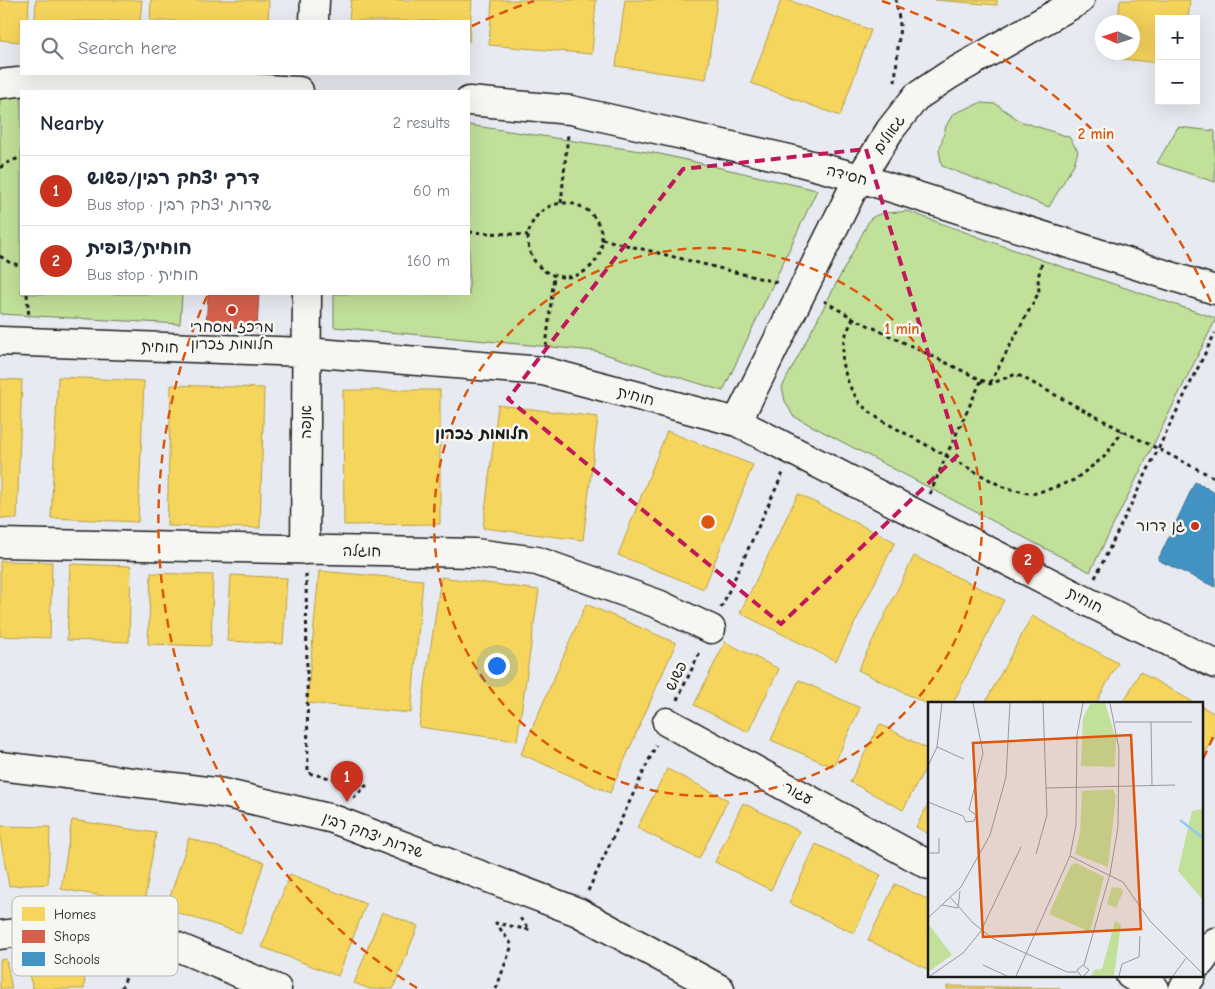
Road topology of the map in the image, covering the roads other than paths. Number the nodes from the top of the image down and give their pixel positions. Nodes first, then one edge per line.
1 (315, 0) edge
2 (1080, 0) edge
3 (314, 20) edge
4 (312, 75) edge
5 (0, 84) edge
6 (283, 90) edge
7 (311, 90) edge
8 (470, 100) edge
9 (860, 178) junction
10 (1215, 290) edge
11 (306, 295) edge
12 (0, 340) edge
13 (306, 352) junction
14 (738, 422) junction
15 (0, 543) edge
16 (305, 550) junction
17 (711, 630) road end
18 (1215, 664) edge
19 (666, 722) road end
20 (0, 766) edge
21 (928, 864) edge
22 (1215, 942) edge
23 (178, 947) edge
24 (1202, 961) edge
25 (1132, 976) edge
26 (1191, 976) edge
27 (277, 989) edge
28 (720, 989) edge
29 (1155, 989) edge
30 (1183, 989) edge

1 - 3 street
2 - 9 street, גאולים
4 - 7 street
5 - 6 street
8 - 9 street, חסידה
9 - 10 street, חסידה
9 - 14 street, גאולים
11 - 13 street, אנפה
12 - 13 street, חוחית
13 - 14 street, חוחית
13 - 16 street, אנפה
14 - 18 street, חוחית
15 - 16 street, חוגלה
16 - 17 street, חוגלה
19 - 21 street, עגור
20 - 28 street, שדרות יצחק רבין
22 - 24 street
23 - 27 street
25 - 29 street
26 - 30 street

